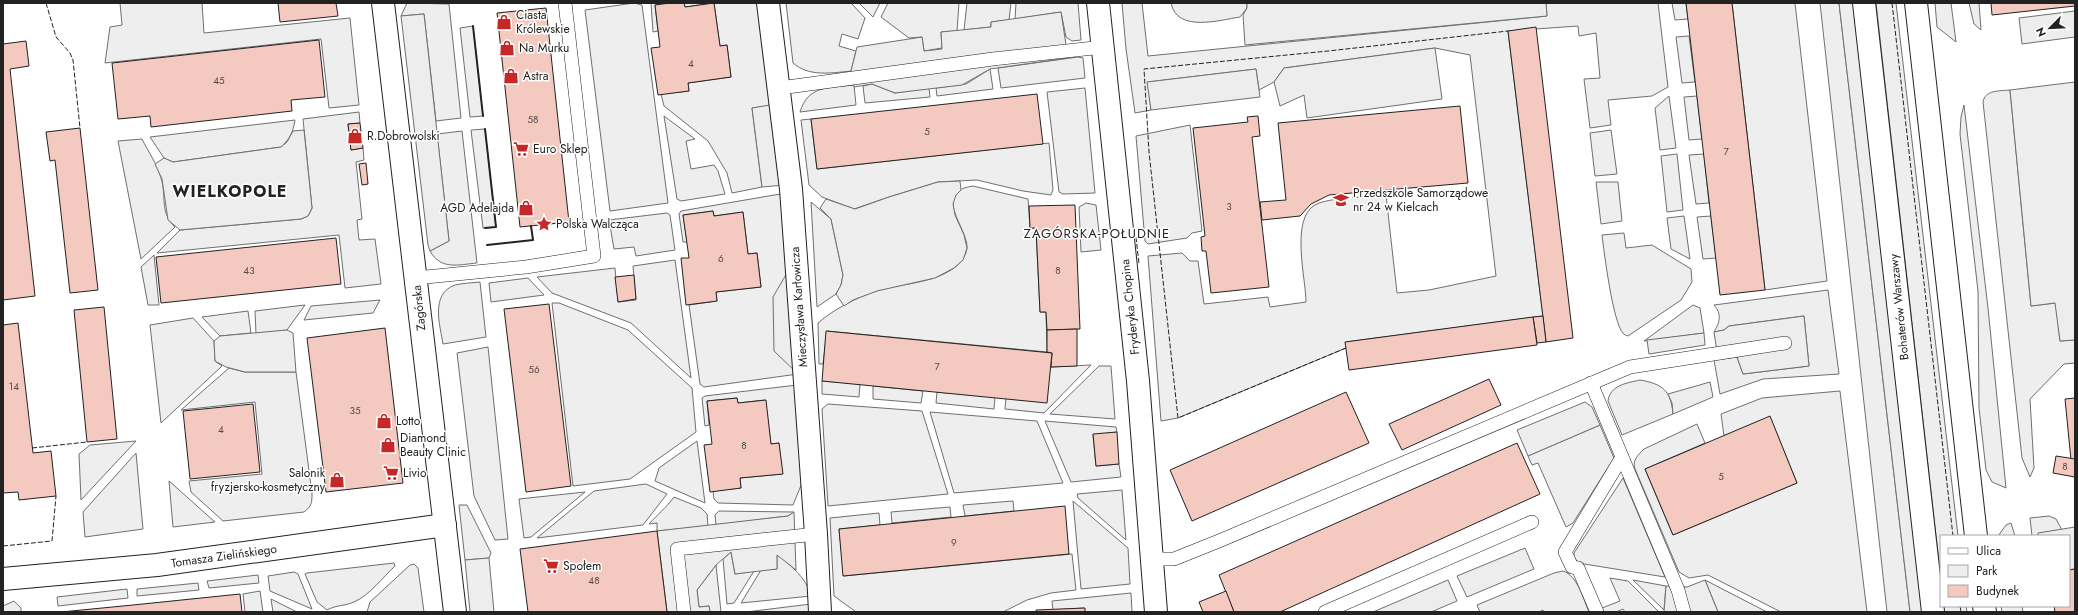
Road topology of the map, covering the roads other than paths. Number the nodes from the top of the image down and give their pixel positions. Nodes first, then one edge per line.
1 (383, 3) edge
2 (565, 3) edge
3 (768, 3) edge
4 (1098, 3) edge
5 (1864, 3) edge
6 (1916, 3) edge
7 (1102, 47) junction
8 (780, 88) junction
9 (416, 278) junction
10 (1785, 343) dead end
11 (1591, 383) junction
12 (1622, 457) junction
13 (1532, 522) dead end
14 (445, 525) junction
15 (816, 534) junction
16 (1976, 535) edge
17 (1152, 559) junction
18 (3, 579) edge
19 (455, 612) edge
20 (684, 612) edge
21 (820, 612) edge
22 (1156, 612) edge
23 (1325, 612) edge
24 (1597, 612) edge
25 (1684, 612) edge
26 (1933, 612) edge

1 - 9 street, Zagórska
2 - 9 lane
3 - 8 street, Mieczysława Karłowicza
4 - 7 street, Fryderyka Chopina
5 - 26 street, Bohaterów Warszawy
6 - 16 street
7 - 8 lane
7 - 17 street, Fryderyka Chopina
8 - 15 street, Mieczysława Karłowicza
9 - 14 street, Zagórska
10 - 11 lane
11 - 12 lane
11 - 17 lane
12 - 24 lane
12 - 25 lane
13 - 23 lane
14 - 18 street, Tomasza Zielińskiego
14 - 19 street, Zagórska
15 - 20 lane
15 - 21 street, Mieczysława Karłowicza
17 - 22 street, Fryderyka Chopina

